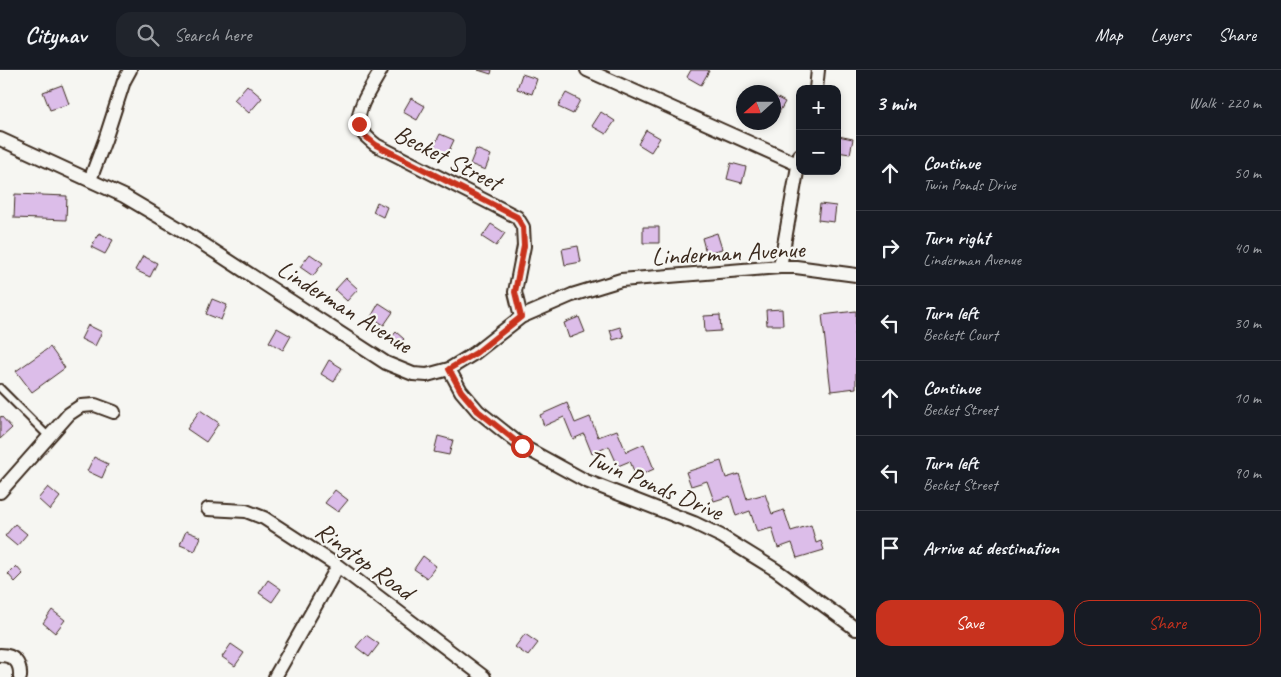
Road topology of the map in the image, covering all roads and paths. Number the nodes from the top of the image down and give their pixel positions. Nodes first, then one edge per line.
1 (130, 70) edge
2 (382, 70) edge
3 (587, 70) edge
4 (818, 70) edge
5 (816, 85) edge
6 (2, 141) edge
7 (796, 158) edge
8 (796, 175) edge
9 (90, 180) junction
10 (780, 267) junction
11 (856, 275) edge
12 (521, 317) junction
13 (449, 369) junction
14 (0, 388) edge
15 (114, 412) dead end
16 (49, 437) junction
17 (0, 492) edge
18 (208, 509) dead end
19 (338, 566) junction
20 (856, 629) edge
21 (0, 655) edge
22 (20, 677) edge
23 (275, 677) edge
24 (484, 677) edge

1 - 9 street
2 - 12 street, Becket Street
3 - 7 street
4 - 5 street
6 - 9 street, Linderman Avenue
8 - 10 street
9 - 13 street, Linderman Avenue
10 - 11 street, Linderman Avenue
10 - 12 street, Linderman Avenue
12 - 13 street, Linderman Avenue
13 - 20 street, Twin Ponds Drive
14 - 16 lane
15 - 16 street
16 - 17 street
18 - 19 street, Ringtop Road
19 - 23 street
19 - 24 street, Ringtop Road
21 - 22 street

